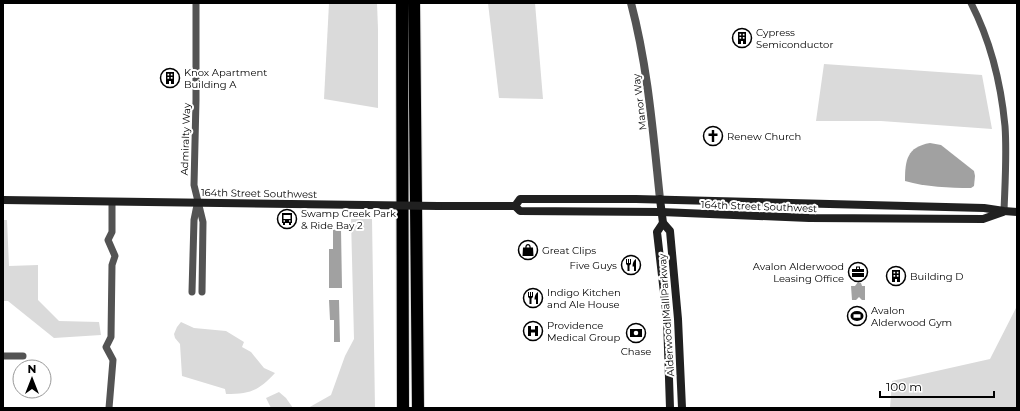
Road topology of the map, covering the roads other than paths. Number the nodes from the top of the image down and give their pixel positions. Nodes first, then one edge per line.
1 (196, 3) edge
2 (402, 3) edge
3 (414, 3) edge
4 (631, 3) edge
5 (971, 3) edge
6 (660, 199) junction
7 (3, 200) edge
8 (112, 202) junction
9 (198, 203) junction
10 (515, 206) junction
11 (661, 212) junction
12 (1004, 212) junction
13 (1017, 212) edge
14 (663, 223) junction
15 (192, 292) dead end
16 (202, 292) dead end
17 (3, 356) edge
18 (23, 356) dead end
19 (109, 408) edge
20 (403, 408) edge
21 (418, 408) edge
22 (670, 408) edge
23 (682, 408) edge

1 - 9 street, Admiralty Way
2 - 20 highway
3 - 21 highway
4 - 6 street, Manor Way
5 - 12 street
6 - 10 main road, 164th Street Southwest
6 - 11 main road, Alderwood Mall Parkway
6 - 12 main road, 164th Street Southwest
7 - 8 main road, 164th Street Southwest
8 - 9 main road, 164th Street Southwest
8 - 19 street
9 - 10 main road, 164th Street Southwest, bridge
9 - 15 street
9 - 16 street, Admiralty Way
10 - 11 main road, 164th Street Southwest
11 - 12 main road, 164th Street Southwest
11 - 14 main road, Alderwood Mall Parkway
12 - 13 main road, 164th Street Southwest
14 - 22 main road, Alderwood Mall Parkway
14 - 23 main road, Alderwood Mall Parkway
17 - 18 street

